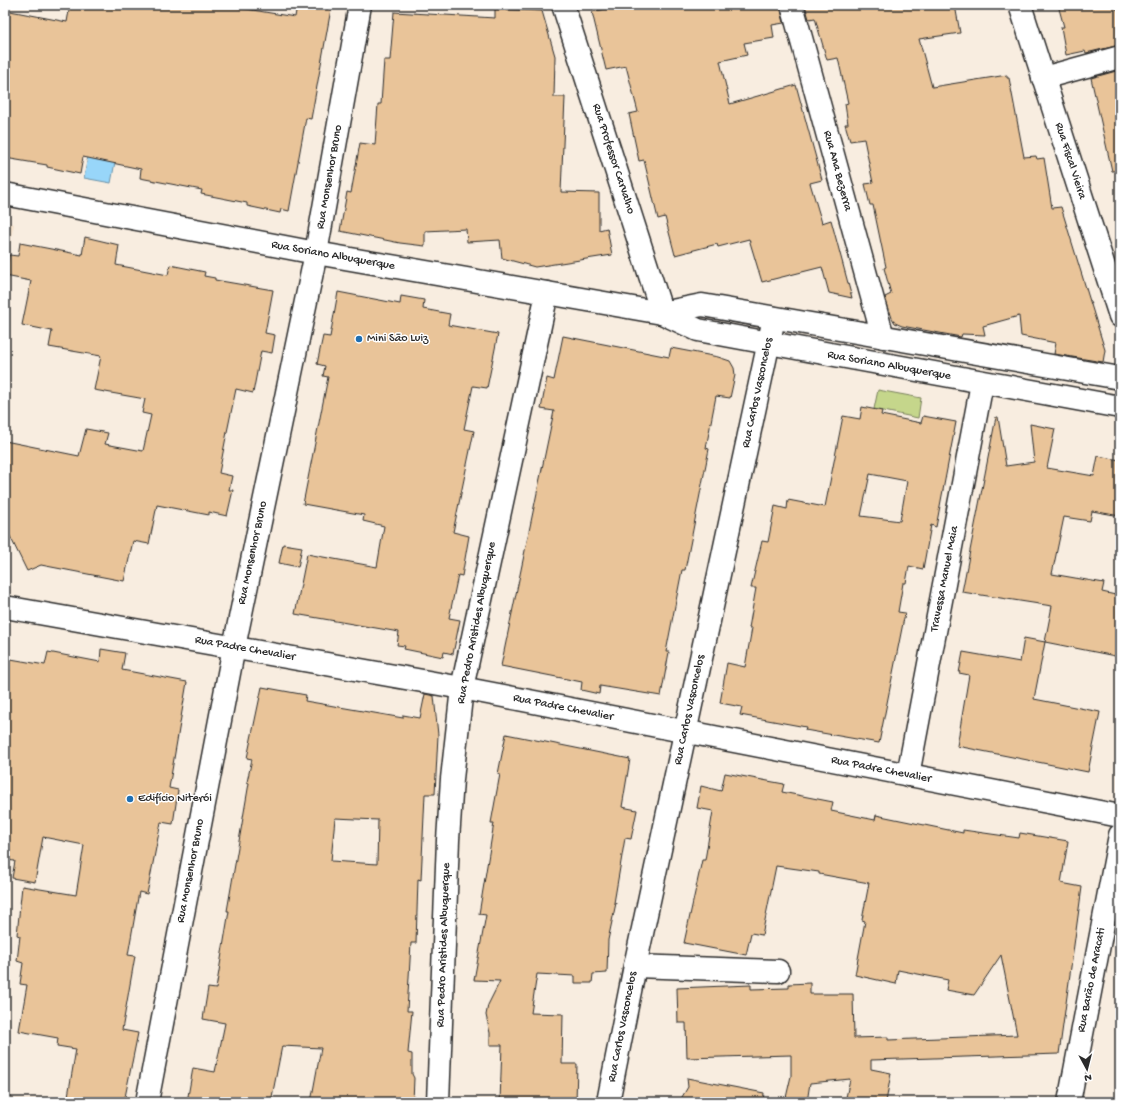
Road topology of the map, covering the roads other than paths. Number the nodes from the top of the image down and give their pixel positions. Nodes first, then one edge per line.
1 (360, 5) edge
2 (563, 5) edge
3 (792, 5) edge
4 (1020, 5) edge
5 (1120, 57) edge
6 (1043, 78) junction
7 (5, 194) edge
8 (316, 253) junction
9 (547, 293) junction
10 (662, 313) junction
11 (1120, 316) edge
12 (774, 318) junction
13 (883, 337) junction
14 (768, 344) junction
15 (1120, 378) edge
16 (982, 383) junction
17 (1120, 407) edge
18 (5, 607) edge
19 (234, 647) junction
20 (462, 688) junction
21 (685, 732) junction
22 (908, 775) junction
23 (1120, 816) edge
24 (1120, 834) edge
25 (635, 966) junction
26 (778, 971) dead end
27 (147, 1102) edge
28 (438, 1102) edge
29 (608, 1102) edge
30 (1069, 1102) edge

1 - 8 street, Rua Monsenhor Bruno
2 - 10 street, Rua Professor Carvalho
3 - 13 street, Rua Ana Bezerra
4 - 6 street, Rua Fiscal Vieira
5 - 6 street
6 - 11 street, Rua Fiscal Vieira
7 - 8 street, Rua Soriano Albuquerque
8 - 9 street, Rua Soriano Albuquerque
8 - 19 street, Rua Monsenhor Bruno
9 - 10 street, Rua Soriano Albuquerque
9 - 20 street, Rua Pedro Aristides Albuquerque
10 - 12 street, Rua Soriano Albuquerque
10 - 14 street, Rua Soriano Albuquerque
12 - 13 street, Rua Soriano Albuquerque
12 - 14 street, Rua Carlos Vasconcelos
13 - 15 street, Rua Soriano Albuquerque
14 - 16 street, Rua Soriano Albuquerque
14 - 21 street, Rua Carlos Vasconcelos
16 - 17 street, Rua Soriano Albuquerque
16 - 22 street, Travessa Manuel Maia
18 - 19 street, Rua Padre Chevalier
19 - 20 street, Rua Padre Chevalier
19 - 27 street, Rua Monsenhor Bruno
20 - 21 street, Rua Padre Chevalier
20 - 28 street, Rua Pedro Aristides Albuquerque
21 - 22 street, Rua Padre Chevalier
21 - 25 street, Rua Carlos Vasconcelos
22 - 23 street, Rua Padre Chevalier
24 - 30 street, Rua Barão de Aracati
25 - 26 street
25 - 29 street, Rua Carlos Vasconcelos

